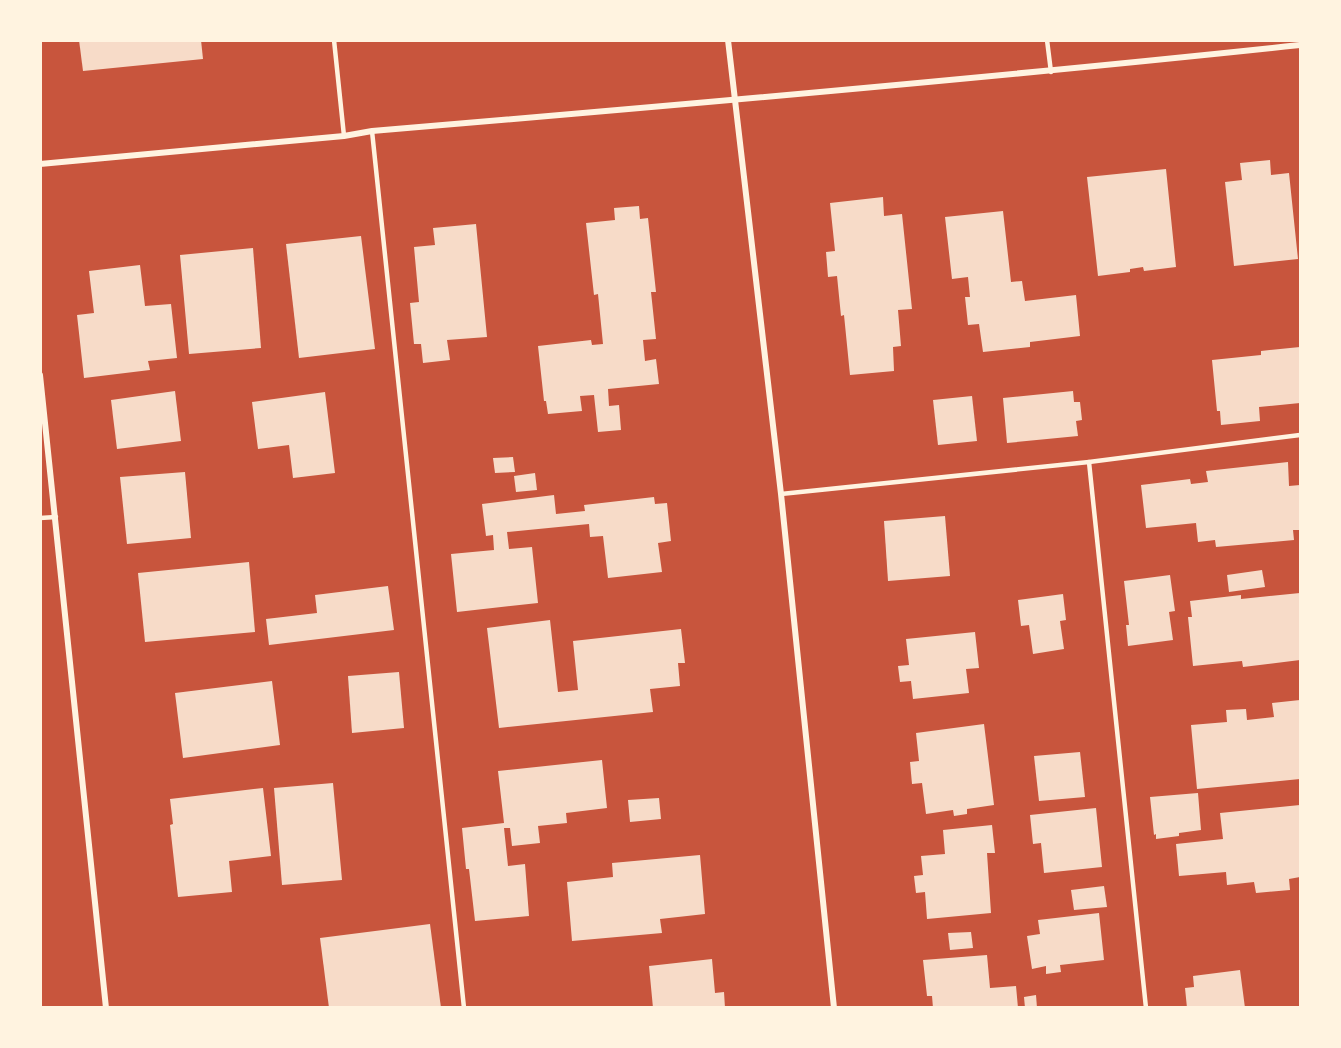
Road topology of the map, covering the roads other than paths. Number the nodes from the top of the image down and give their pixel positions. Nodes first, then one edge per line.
1 (334, 40) edge
2 (728, 40) edge
3 (1047, 40) edge
4 (1300, 45) edge
5 (1051, 72) junction
6 (734, 101) junction
7 (372, 131) junction
8 (344, 136) junction
9 (40, 164) edge
10 (40, 375) edge
11 (1300, 435) edge
12 (1089, 462) junction
13 (781, 494) junction
14 (56, 517) junction
15 (40, 518) edge
16 (106, 1008) edge
17 (464, 1008) edge
18 (834, 1008) edge
19 (1146, 1008) edge

1 - 8 lane
2 - 6 street
3 - 5 lane
4 - 5 street
5 - 6 street
6 - 7 street
6 - 13 street
7 - 8 street
7 - 17 lane
8 - 9 street
10 - 14 street
11 - 12 lane
12 - 13 lane
12 - 19 lane
13 - 18 street
14 - 15 lane
14 - 16 street

